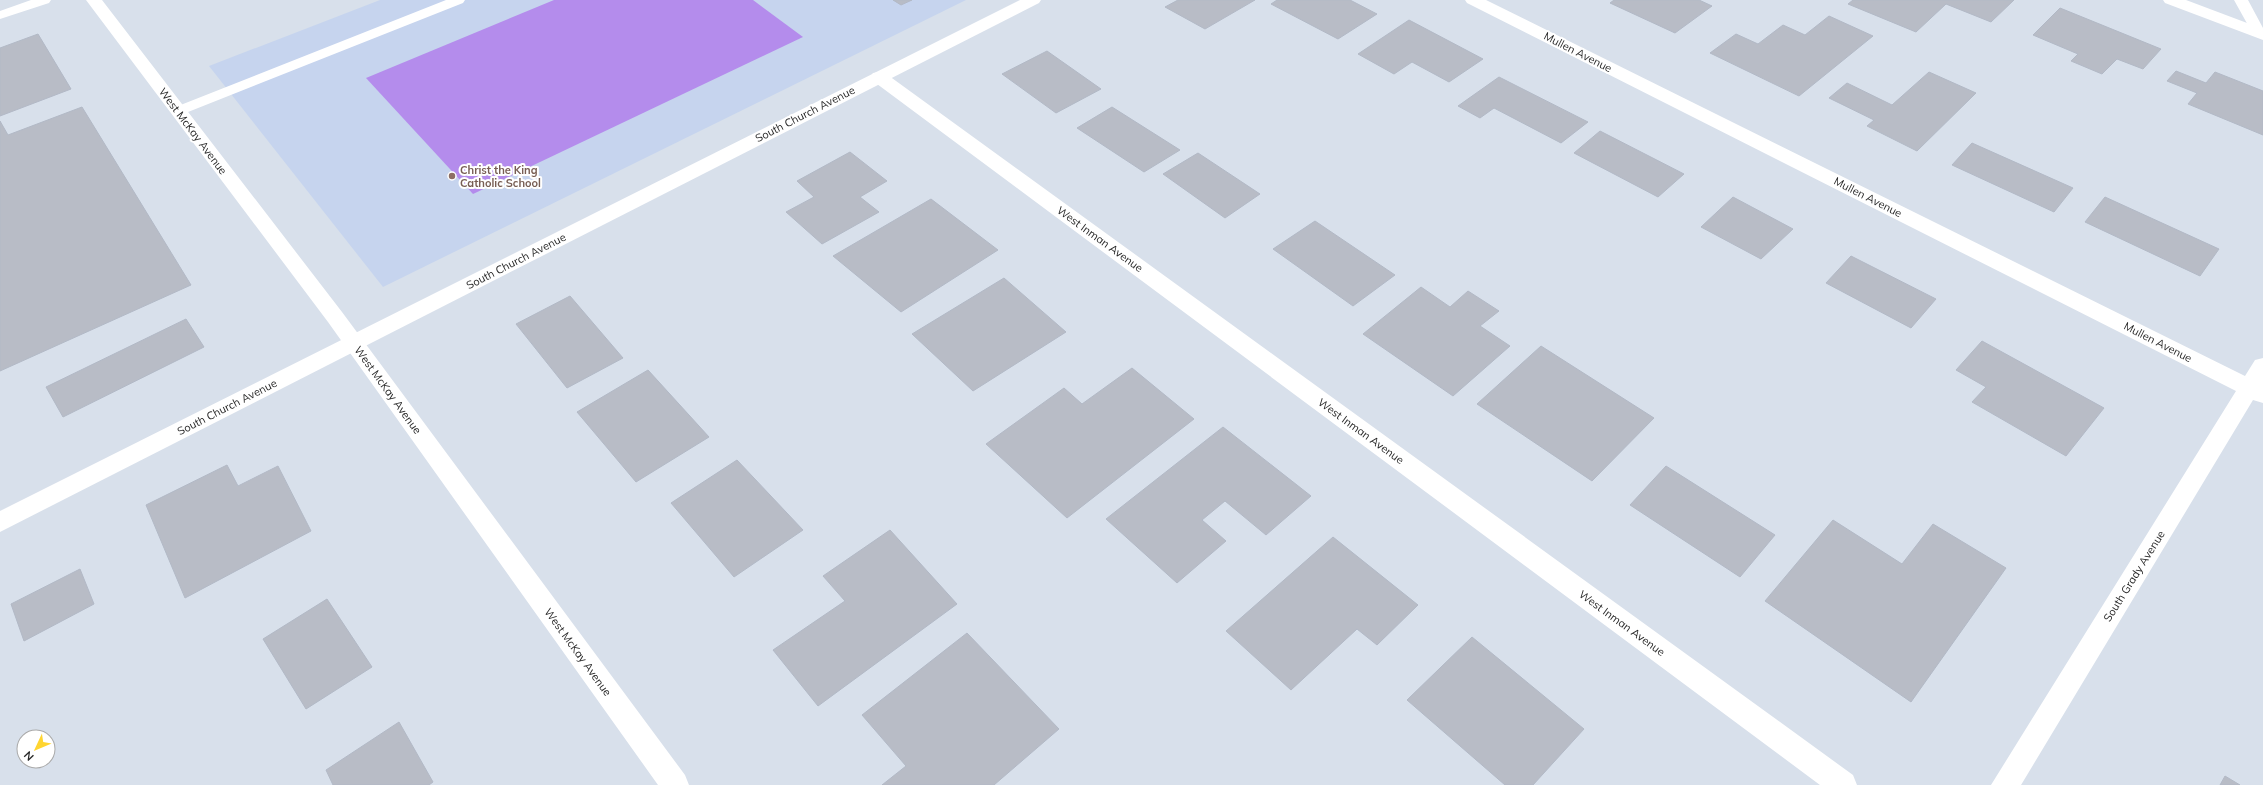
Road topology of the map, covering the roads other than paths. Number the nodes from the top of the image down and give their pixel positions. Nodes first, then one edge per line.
1 (44, 0) edge
2 (94, 0) edge
3 (458, 0) edge
4 (1033, 0) edge
5 (1473, 0) edge
6 (2172, 0) edge
7 (2241, 0) edge
8 (0, 15) edge
9 (2261, 34) edge
10 (879, 77) junction
11 (178, 111) junction
12 (354, 344) junction
13 (2263, 366) edge
14 (2257, 391) edge
15 (0, 522) edge
16 (675, 785) edge
17 (1843, 785) edge
18 (2005, 785) edge

1 - 8 lane
2 - 11 street, West McKay Avenue
3 - 11 lane
4 - 10 street, South Church Avenue
5 - 14 street, Mullen Avenue
6 - 9 street
7 - 9 lane
10 - 12 street, South Church Avenue
10 - 17 street, West Inman Avenue
11 - 12 street, West McKay Avenue
12 - 15 street, South Church Avenue
12 - 16 street, West McKay Avenue
13 - 14 street, South Grady Avenue
14 - 18 street, South Grady Avenue

